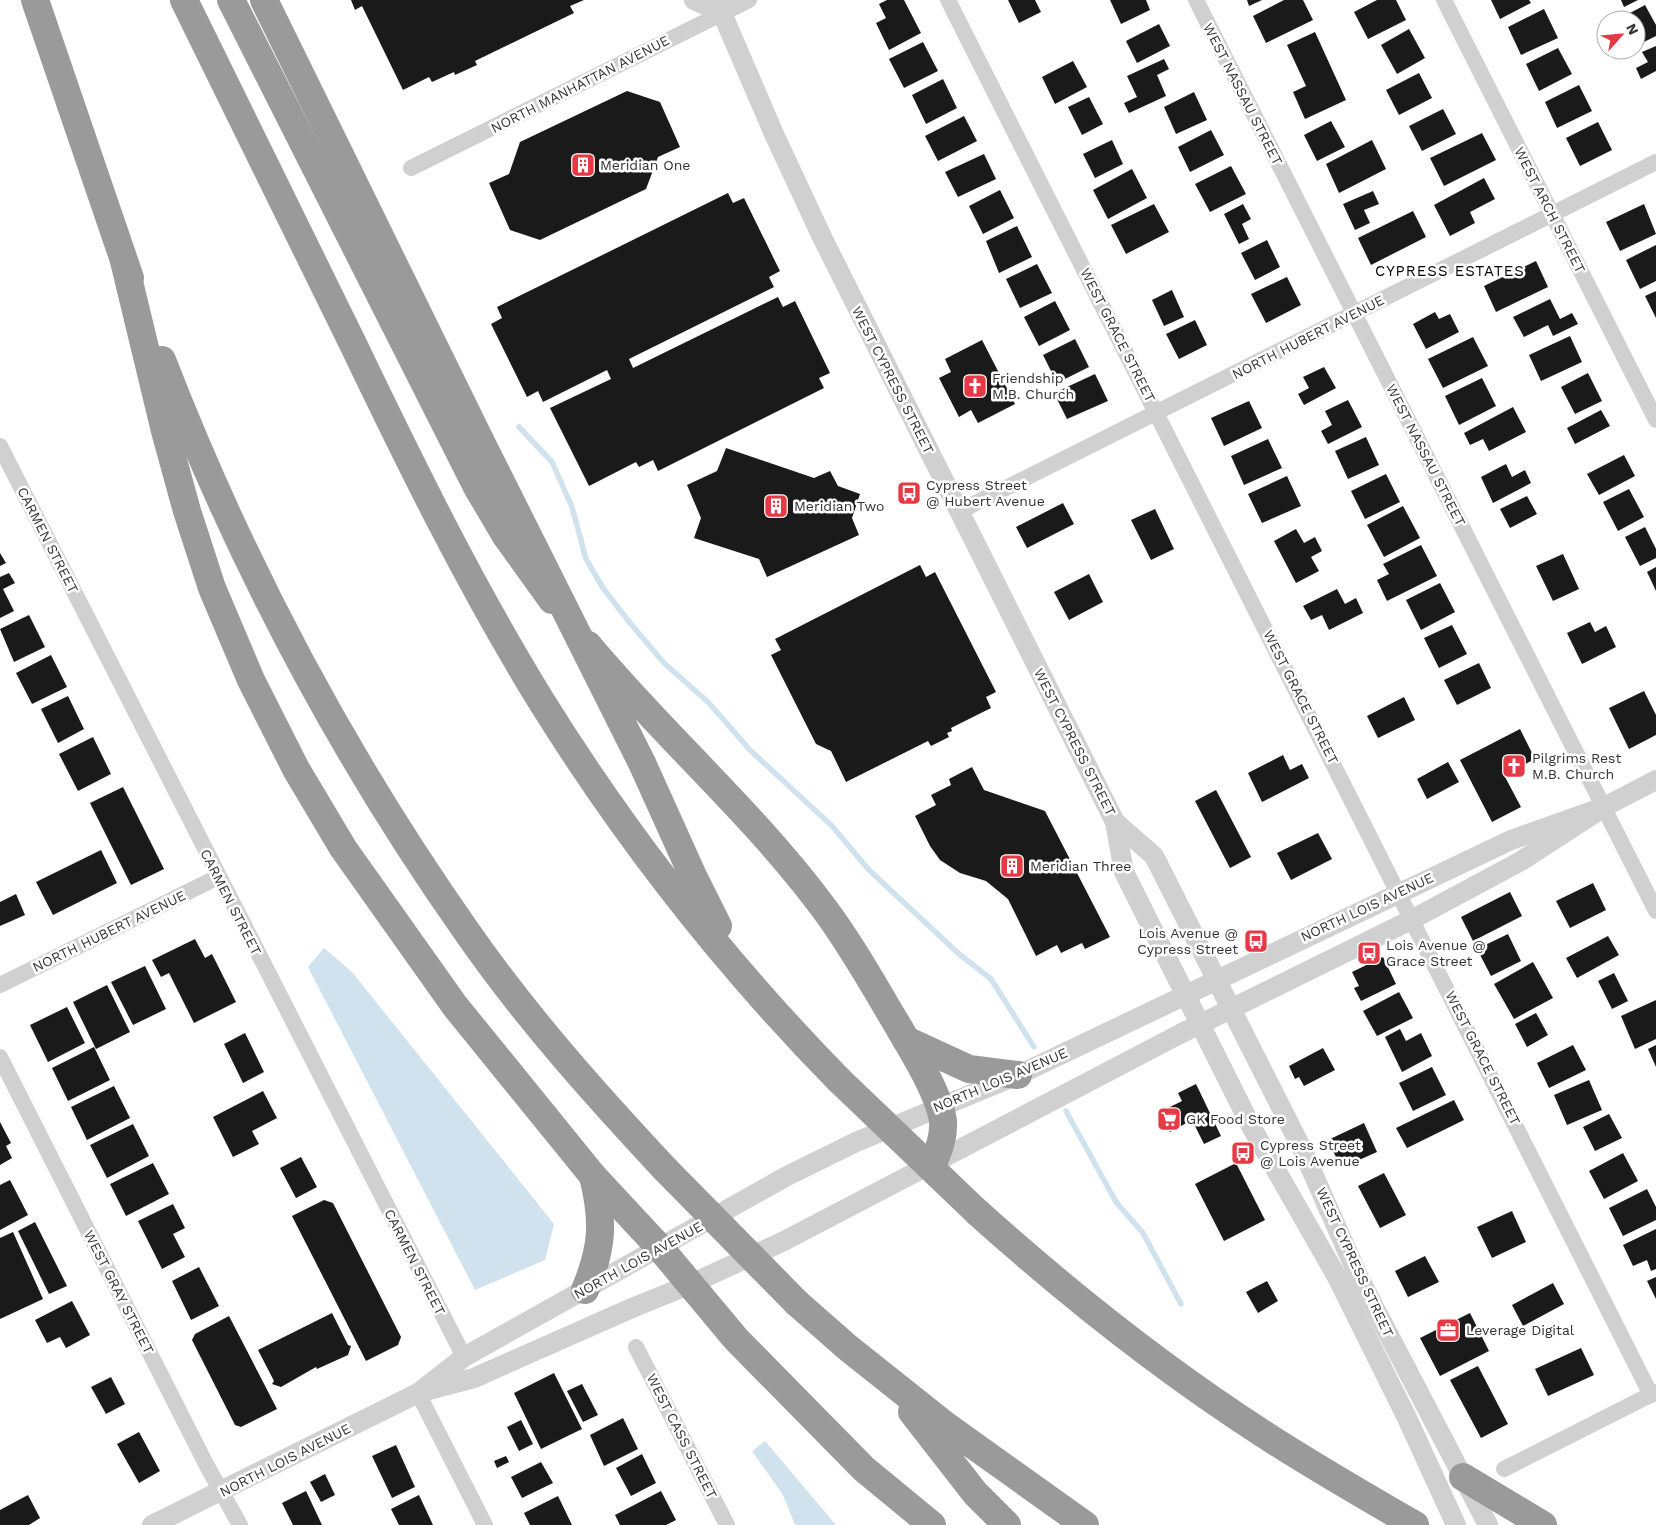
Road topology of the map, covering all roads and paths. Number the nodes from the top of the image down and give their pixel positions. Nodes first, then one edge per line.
1 (35, 0) edge
2 (184, 0) edge
3 (231, 0) edge
4 (264, 0) edge
5 (694, 0) edge
6 (748, 0) edge
7 (948, 0) edge
8 (1196, 0) edge
9 (1444, 0) edge
10 (722, 6) edge
11 (1656, 162) edge
12 (411, 168) dead end
13 (1551, 214) junction
14 (124, 261) junction
15 (1354, 314) junction
16 (1158, 413) junction
17 (1656, 420) edge
18 (0, 446) edge
19 (960, 511) junction
20 (1656, 780) edge
21 (1604, 807) junction
22 (1115, 822) junction
23 (218, 877) junction
24 (1399, 892) junction
25 (1656, 911) edge
26 (1412, 918) junction
27 (1216, 980) junction
28 (0, 986) edge
29 (758, 994) junction
30 (1187, 994) junction
31 (1232, 1010) junction
32 (1202, 1024) junction
33 (906, 1040) junction
34 (0, 1057) edge
35 (1018, 1074) junction
36 (939, 1107) junction
37 (932, 1165) junction
38 (593, 1176) junction
39 (660, 1248) junction
40 (691, 1284) junction
41 (585, 1290) junction
42 (636, 1346) dead end
43 (847, 1347) junction
44 (464, 1357) junction
45 (418, 1393) junction
46 (1654, 1394) edge
47 (1504, 1469) dead end
48 (1463, 1477) junction
49 (222, 1492) junction
50 (152, 1525) edge
51 (240, 1525) edge
52 (485, 1525) edge
53 (728, 1525) edge
54 (932, 1525) edge
55 (1007, 1525) edge
56 (1085, 1525) edge
57 (1415, 1525) edge
58 (1456, 1525) edge
59 (1488, 1525) edge
60 (1543, 1525) edge

1 - 14 highway
2 - 29 highway
3 - 33 highway
4 - 29 highway, bridge
5 - 10 street
6 - 10 street, NORTH MANHATTAN AVENUE
7 - 16 street, WEST GRACE STREET
8 - 15 street, WEST NASSAU STREET
9 - 13 street, WEST ARCH STREET
10 - 12 street, NORTH MANHATTAN AVENUE
10 - 19 street, WEST CYPRESS STREET
11 - 13 street, NORTH HUBERT AVENUE
13 - 15 street, NORTH HUBERT AVENUE
13 - 17 street, WEST ARCH STREET
14 - 38 highway
14 - 43 highway, bridge
15 - 16 street, NORTH HUBERT AVENUE
15 - 21 street, WEST NASSAU STREET
16 - 19 street, NORTH HUBERT AVENUE
16 - 24 street, WEST GRACE STREET
18 - 23 street, CARMEN STREET
19 - 22 street, WEST CYPRESS STREET
20 - 21 street, NORTH LOIS AVENUE
21 - 24 street, NORTH LOIS AVENUE
21 - 25 street, WEST NASSAU STREET
21 - 26 street, NORTH LOIS AVENUE
22 - 27 street, WEST CYPRESS STREET
22 - 30 street, WEST CYPRESS STREET
23 - 28 street, NORTH HUBERT AVENUE
23 - 44 street, CARMEN STREET
24 - 26 street, WEST GRACE STREET
24 - 27 street, NORTH LOIS AVENUE
26 - 31 street, NORTH LOIS AVENUE
26 - 46 street, WEST GRACE STREET
27 - 30 street, NORTH LOIS AVENUE
27 - 31 street, WEST CYPRESS STREET
29 - 57 highway, bridge
30 - 32 street, WEST CYPRESS STREET
30 - 35 street, NORTH LOIS AVENUE
31 - 32 street, NORTH LOIS AVENUE
31 - 48 street, WEST CYPRESS STREET
32 - 37 street, NORTH LOIS AVENUE
32 - 58 street, WEST CYPRESS STREET
33 - 35 highway
33 - 36 highway
34 - 49 street, WEST GRAY STREET
35 - 36 street, NORTH LOIS AVENUE
36 - 37 highway
36 - 39 street, NORTH LOIS AVENUE
37 - 40 street, NORTH LOIS AVENUE
38 - 39 highway
38 - 41 highway
39 - 40 highway
39 - 41 street, NORTH LOIS AVENUE
40 - 45 street, NORTH LOIS AVENUE
40 - 54 highway
41 - 44 street, NORTH LOIS AVENUE
42 - 53 street, WEST CASS STREET
43 - 55 highway
43 - 56 highway
44 - 45 street, NORTH LOIS AVENUE
45 - 49 street, NORTH LOIS AVENUE
45 - 52 street
46 - 47 street
48 - 59 street, WEST CYPRESS STREET
48 - 60 highway
49 - 50 street, NORTH LOIS AVENUE
49 - 51 street, WEST GRAY STREET

